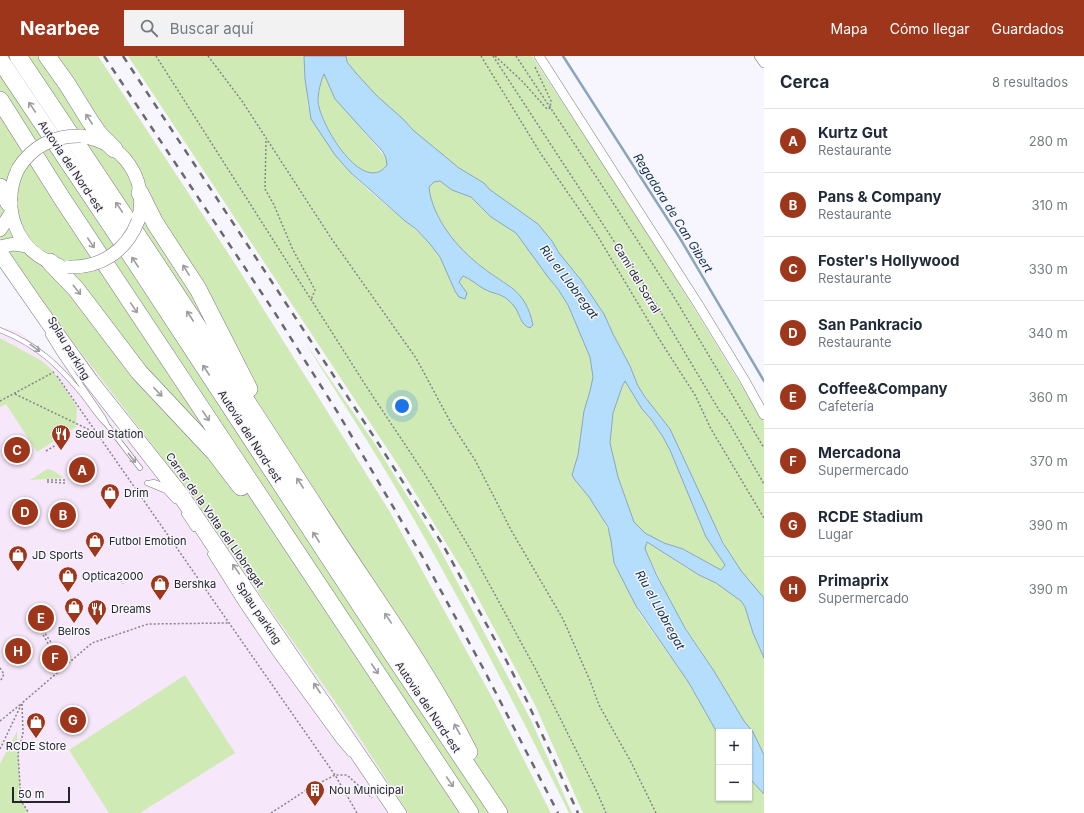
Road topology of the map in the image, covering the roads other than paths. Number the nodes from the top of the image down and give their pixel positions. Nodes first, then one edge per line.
1 (18, 56) edge
2 (47, 56) edge
3 (760, 56) edge
4 (536, 59) edge
5 (0, 60) edge
6 (764, 62) edge
7 (0, 100) edge
8 (0, 117) edge
9 (114, 149) junction
10 (0, 186) edge
11 (140, 193) junction
12 (63, 200) junction
13 (10, 208) junction
14 (0, 230) edge
15 (3, 246) edge
16 (27, 246) junction
17 (0, 259) edge
18 (50, 262) junction
19 (38, 315) junction
20 (0, 330) edge
21 (764, 415) edge
22 (107, 425) junction
23 (288, 466) junction
24 (140, 468) dead end
25 (171, 488) junction
26 (353, 637) junction
27 (370, 777) junction
28 (394, 813) edge
29 (402, 813) edge
30 (470, 813) edge
31 (500, 813) edge

23 -> 1 highway
9 -> 2 highway
3 - 6 street
4 - 21 street
31 -> 5 highway, Autovia del Nord-est
7 - 12 highway, Autovia del Nord-est
8 - 12 highway
9 - 11 main road
9 - 13 main road, bridge
10 - 13 highway
11 - 18 main road, bridge
23 -> 11 highway
12 -> 26 highway, Autovia del Nord-est
13 - 14 main road
13 - 16 main road
15 - 16 main road
29 -> 15 street, Carrer de la Volta del Llobregat
16 - 18 main road
17 - 19 street, Carrer de la Volta del Llobregat
18 -> 26 highway
19 - 22 lane, Splau parking
19 - 25 street, Carrer de la Volta del Llobregat
20 -> 22 lane
22 -> 24 lane, Splau parking
31 -> 23 highway
25 - 27 street, Carrer de la Volta del Llobregat
25 - 27 lane, Splau parking
26 -> 30 highway, Autovia del Nord-est
27 - 28 street, Carrer de la Volta del Llobregat

